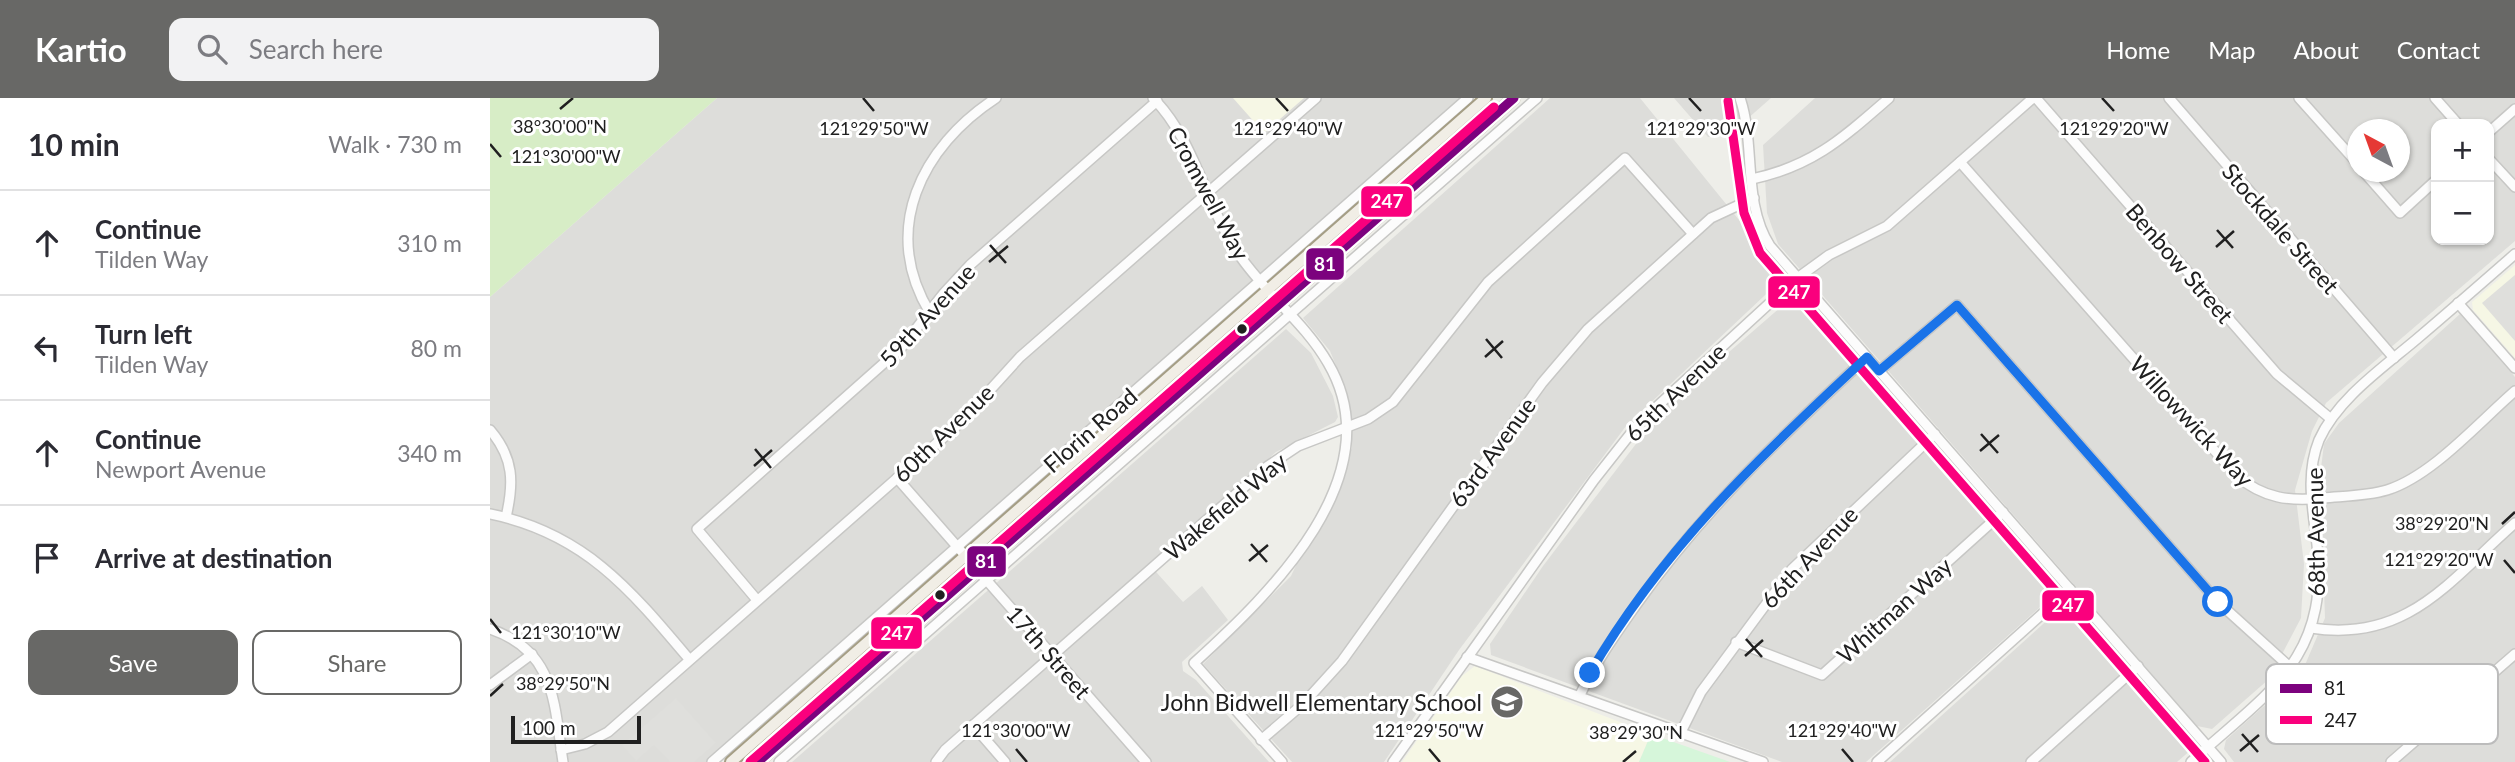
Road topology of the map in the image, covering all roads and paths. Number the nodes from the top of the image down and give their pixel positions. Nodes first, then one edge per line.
1 (996, 98) edge
2 (1316, 98) edge
3 (1468, 98) edge
4 (1486, 98) edge
5 (1514, 98) edge
6 (1537, 98) edge
7 (1740, 98) edge
8 (1889, 98) edge
9 (2035, 98) edge
10 (2169, 98) edge
11 (2299, 98) edge
12 (2435, 98) edge
13 (1155, 100) edge
14 (2515, 109) edge
15 (2454, 119) edge
16 (2494, 128) edge
17 (2347, 153) edge
18 (1960, 162) junction
19 (2494, 164) edge
20 (1752, 179) junction
21 (2373, 182) edge
22 (2434, 182) edge
23 (2515, 187) edge
24 (1208, 192) junction
25 (1754, 198) junction
26 (1693, 234) junction
27 (2515, 254) edge
28 (1796, 279) junction
29 (1264, 285) junction
30 (2458, 303) junction
31 (1280, 304) junction
32 (930, 313) junction
33 (1290, 315) junction
34 (1867, 357) junction
35 (2394, 358) junction
36 (2515, 368) edge
37 (1879, 371) junction
38 (2515, 391) edge
39 (2331, 419) junction
40 (1348, 428) junction
41 (490, 430) edge
42 (1935, 434) junction
43 (897, 478) junction
44 (2311, 500) junction
45 (2003, 512) junction
46 (490, 514) edge
47 (506, 517) junction
48 (2515, 523) edge
49 (961, 551) junction
50 (977, 570) junction
51 (987, 581) junction
52 (2070, 589) junction
53 (757, 600) junction
54 (2311, 628) junction
55 (490, 629) edge
56 (1737, 642) junction
57 (532, 654) junction
58 (2515, 654) edge
59 (1052, 656) junction
60 (1467, 657) junction
61 (690, 659) junction
62 (2288, 664) edge
63 (2293, 664) edge
64 (2138, 666) junction
65 (2498, 669) edge
66 (490, 685) edge
67 (1580, 695) junction
68 (2266, 698) edge
69 (973, 726) junction
70 (1681, 732) junction
71 (1262, 740) junction
72 (2412, 744) edge
73 (2208, 746) junction
74 (561, 750) junction
75 (562, 762) edge
76 (712, 762) edge
77 (731, 762) edge
78 (758, 762) edge
79 (779, 762) edge
80 (936, 762) edge
81 (1005, 762) edge
82 (1146, 762) edge
83 (1282, 762) edge
84 (1393, 762) edge
85 (1763, 762) edge
86 (1877, 762) edge
87 (2031, 762) edge
88 (2190, 762) edge
89 (2221, 762) edge
90 (2391, 762) edge

1 - 32 street
2 - 24 street, 60th Avenue
3 - 29 street, Florin Road
4 - 29 main road, Florin Road
5 - 31 main road, Florin Road
6 - 33 street, Florin Road
7 - 20 street
8 - 20 street
9 - 18 street, 65th Avenue
9 - 39 street, Benbow Street
10 - 35 street, Stockdale Street
11 - 17 street
12 - 15 street
13 - 24 street, Cromwell Way
13 - 32 street, 59th Avenue
14 - 16 street
18 - 28 street, 65th Avenue
18 - 44 street, Willowwick Way
19 - 23 street
20 - 25 street
21 - 22 street
24 - 29 street, Cromwell Way
24 - 43 street, 60th Avenue
25 - 26 street, 63rd Avenue
25 - 28 street
26 - 40 street, Wakefield Way
26 - 71 street, 63rd Avenue
27 - 30 street, 68th Avenue
28 - 34 street
28 - 60 street, 65th Avenue
29 - 31 street, Cromwell Way
29 - 49 main road, Florin Road
30 - 35 street, 68th Avenue
30 - 36 street
31 - 33 street, Cromwell Way
31 - 50 main road, Florin Road
32 - 53 street, 59th Avenue
33 - 40 street, Cromwell Way
33 - 51 street, Florin Road
34 - 37 street
34 - 67 street
35 - 39 street, 68th Avenue
37 - 42 street
37 - 62 street
38 - 44 street, Willowwick Way
39 - 44 street, 68th Avenue
40 - 59 street, Wakefield Way
40 - 71 street, Cromwell Way
41 - 47 street
42 - 45 street
42 - 56 street, 66th Avenue
43 - 49 street, 17th Street
43 - 53 street, 60th Avenue
44 - 54 street, 68th Avenue
45 - 52 street
45 - 56 street, Whitman Way
46 - 47 street
47 - 61 street
48 - 54 street
49 - 50 street, 17th Street
49 - 76 street, Florin Road
49 - 77 main road, Florin Road
50 - 51 street, 17th Street
50 - 78 main road, Florin Road
51 - 59 street, 17th Street
51 - 79 street, Florin Road
52 - 64 street
52 - 86 street
53 - 61 street, 60th Avenue
54 - 63 street, 68th Avenue
55 - 57 street
56 - 70 street, 66th Avenue
57 - 66 street
57 - 74 street
58 - 65 street
59 - 69 street, Wakefield Way
59 - 82 street, 17th Street
60 - 67 street
60 - 84 street, 65th Avenue
61 - 74 street, 60th Avenue
64 - 73 street
64 - 87 street
67 - 70 street
68 - 73 street, 68th Avenue
69 - 80 street, Wakefield Way
69 - 81 street
70 - 85 street
71 - 83 street, Cromwell Way
72 - 90 street
73 - 88 street, 68th Avenue
73 - 89 street
74 - 75 street

